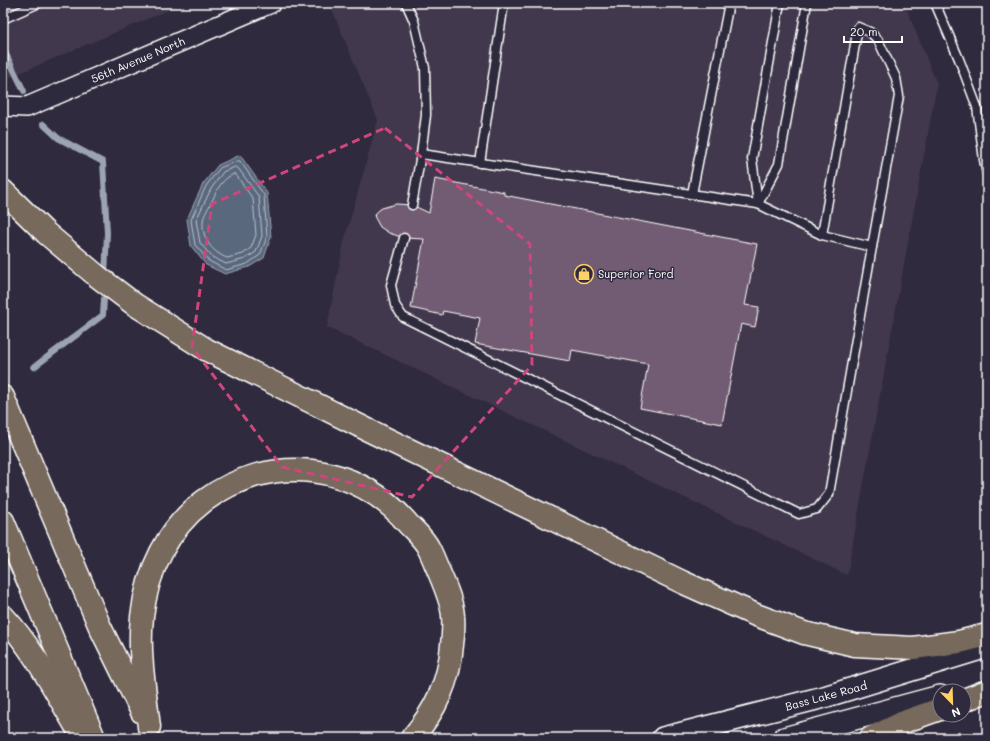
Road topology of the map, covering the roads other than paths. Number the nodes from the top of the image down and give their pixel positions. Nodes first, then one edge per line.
1 (39, 3) edge
2 (271, 3) edge
3 (406, 3) edge
4 (504, 3) edge
5 (729, 3) edge
6 (780, 3) edge
7 (807, 3) edge
8 (935, 3) edge
9 (3, 19) edge
10 (3, 106) edge
11 (421, 154) junction
12 (480, 163) junction
13 (987, 174) edge
14 (3, 191) edge
15 (692, 194) junction
16 (758, 204) junction
17 (412, 205) dead end
18 (822, 235) junction
19 (404, 238) dead end
20 (872, 247) junction
21 (3, 397) edge
22 (3, 521) edge
23 (3, 616) edge
24 (987, 635) edge
25 (987, 647) edge
26 (987, 683) edge
27 (972, 687) edge
28 (987, 691) edge
29 (972, 697) edge
30 (932, 698) edge
31 (932, 712) edge
32 (152, 732) edge
33 (83, 738) edge
34 (94, 738) edge
35 (412, 738) edge
36 (663, 738) edge
37 (784, 738) edge
38 (871, 738) edge

1 - 9 lane
2 - 10 street, 56th Avenue North
3 - 11 lane
4 - 12 lane
5 - 15 lane
6 - 16 lane
7 - 16 lane
8 - 13 lane
11 - 12 lane
11 - 17 lane
12 - 15 lane
14 - 24 highway
15 - 16 lane
16 - 18 lane
18 - 20 lane
18 - 20 lane
19 - 20 lane
21 - 32 highway
22 - 34 highway
23 - 33 highway
25 - 36 main road, Bass Lake Road
26 - 27 main road
28 - 29 highway
30 - 37 main road
31 - 38 highway
32 - 35 highway

